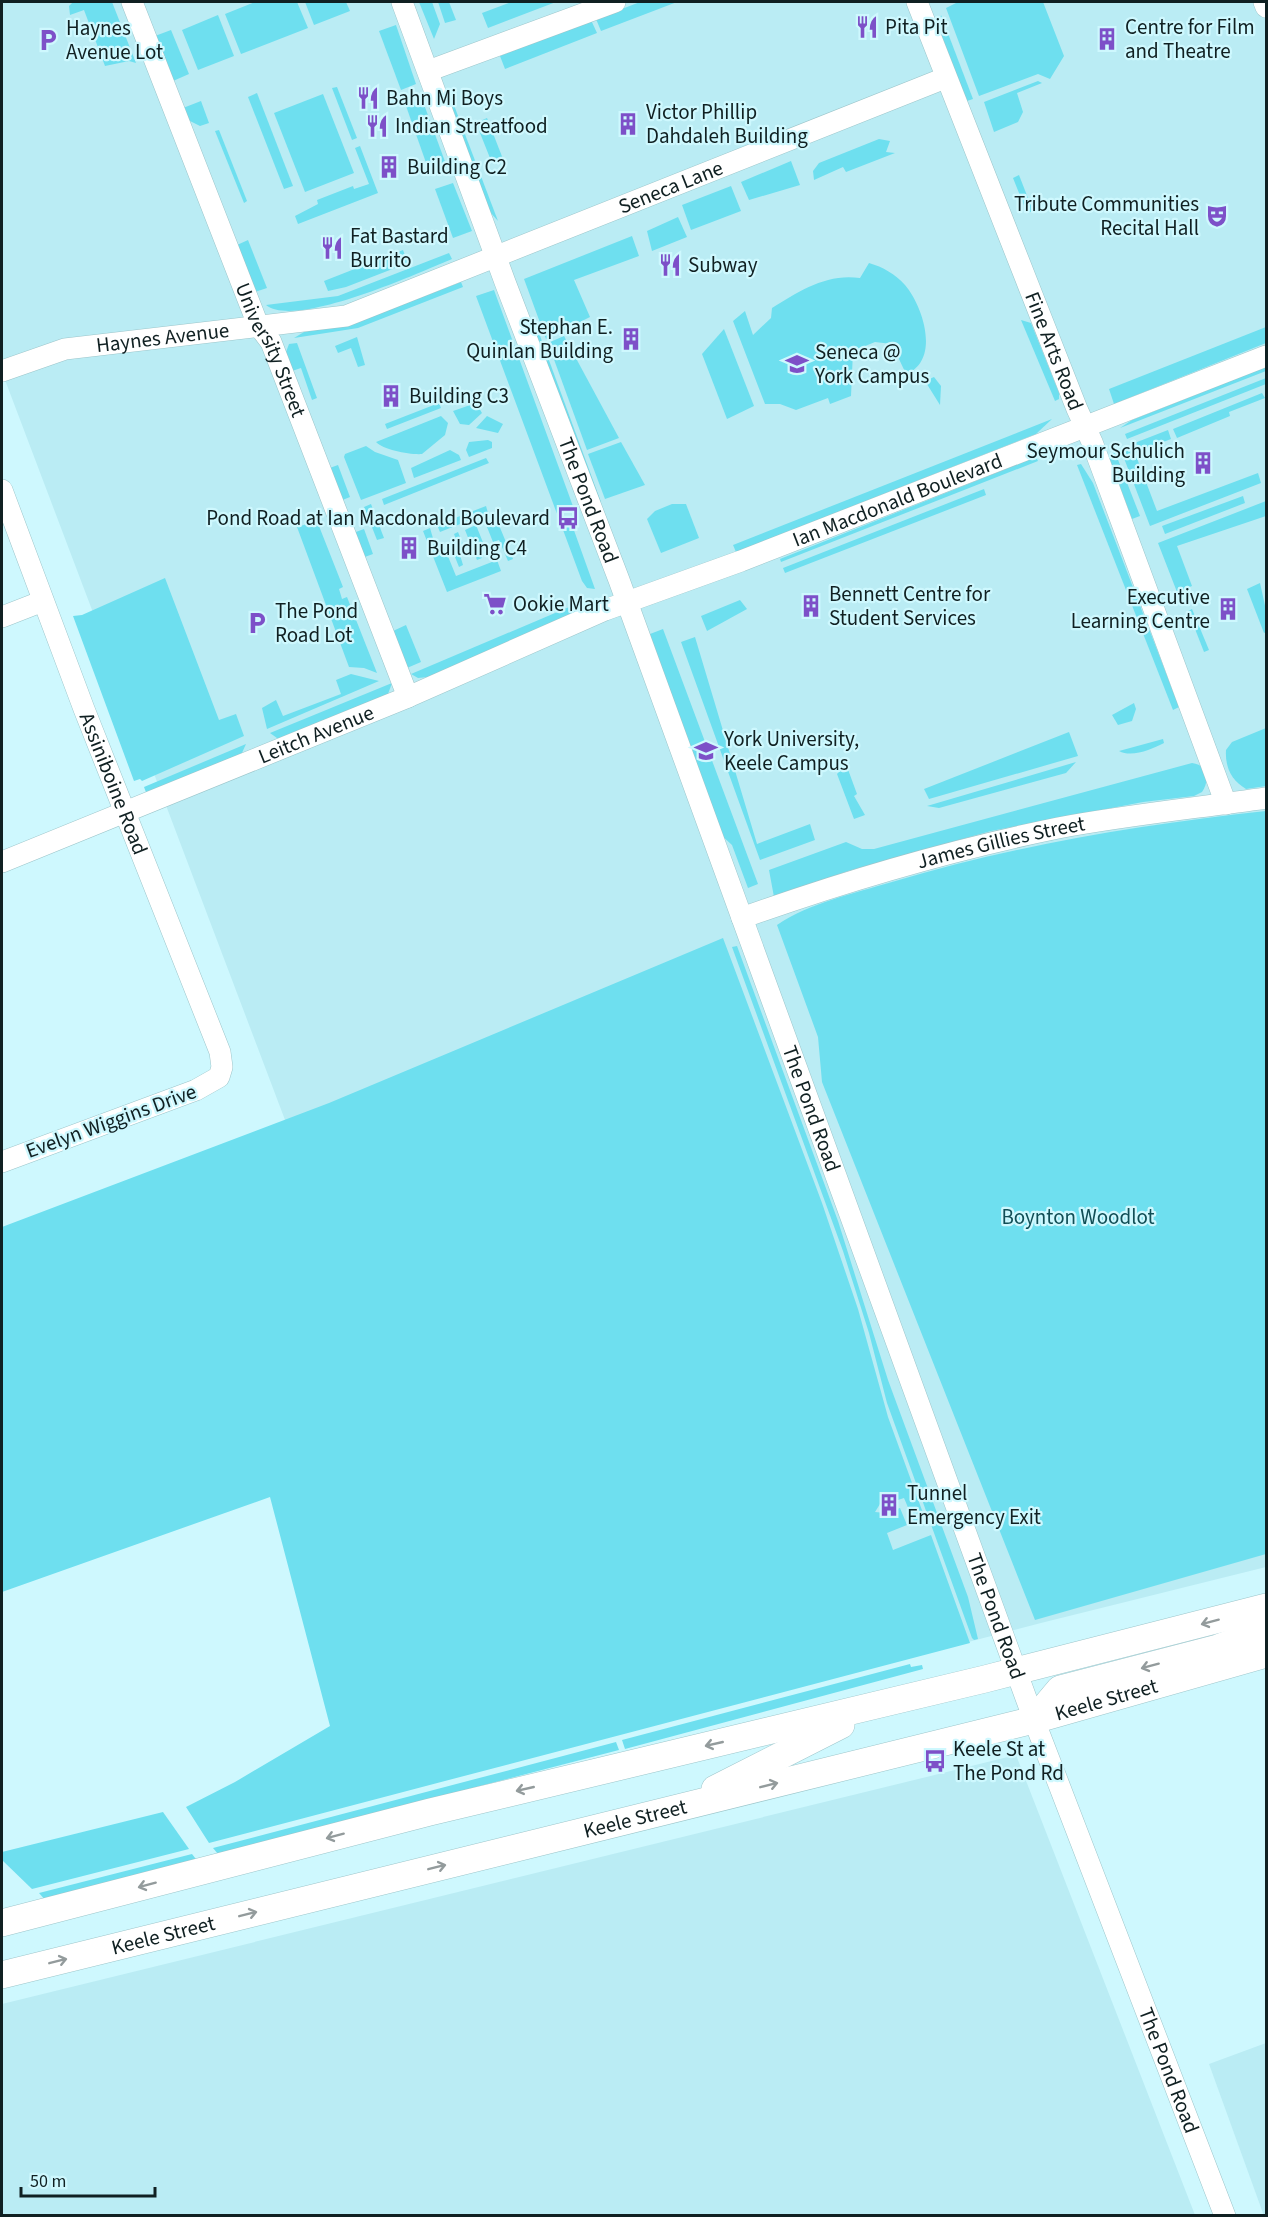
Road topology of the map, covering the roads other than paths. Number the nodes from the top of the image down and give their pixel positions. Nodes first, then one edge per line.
1 (132, 2) edge
2 (402, 2) edge
3 (615, 2) edge
4 (917, 2) edge
5 (1264, 2) edge
6 (1266, 7) edge
7 (428, 71) junction
8 (945, 78) junction
9 (496, 258) junction
10 (258, 325) junction
11 (1266, 356) edge
12 (2, 371) edge
13 (1085, 427) junction
14 (2, 490) edge
15 (43, 601) junction
16 (627, 603) junction
17 (2, 617) edge
18 (408, 697) junction
19 (1266, 798) edge
20 (1226, 804) junction
21 (126, 813) junction
22 (2, 862) edge
23 (742, 918) junction
24 (219, 1077) joint
25 (2, 1162) edge
26 (1266, 1607) edge
27 (1266, 1630) edge
28 (1266, 1654) edge
29 (1016, 1671) junction
30 (1034, 1720) junction
31 (681, 1807) junction
32 (2, 1923) edge
33 (2, 1975) edge
34 (1225, 2216) edge

1 - 10 street, University Street
2 - 7 street, The Pond Road
3 - 7 street
4 - 8 street, Fine Arts Road
5 - 6 street
7 - 9 street, The Pond Road
8 - 9 street, Seneca Lane
8 - 13 street, Fine Arts Road
9 - 10 street, Haynes Avenue
9 - 16 street, The Pond Road
10 - 12 street, Haynes Avenue
10 - 18 street, University Street
11 - 13 street, Ian Macdonald Boulevard
13 - 16 street, Ian Macdonald Boulevard
13 - 20 street, Fine Arts Road
14 - 15 street, Assiniboine Road
15 - 17 street
15 - 21 street, Assiniboine Road
16 - 18 street, Leitch Avenue
16 - 23 street, The Pond Road
18 - 21 street, Leitch Avenue
19 - 20 street, James Gillies Street
20 - 23 street, James Gillies Street
21 - 22 street, Leitch Avenue
21 - 24 street, Assiniboine Road
23 - 29 street, The Pond Road
24 - 25 street, Evelyn Wiggins Drive
26 -> 29 main road
27 -> 30 main road
28 - 30 main road, Keele Street
29 - 30 street, The Pond Road
29 - 31 main road
29 -> 32 main road
31 -> 30 main road, Keele Street
30 - 34 street, The Pond Road
33 -> 31 main road, Keele Street

